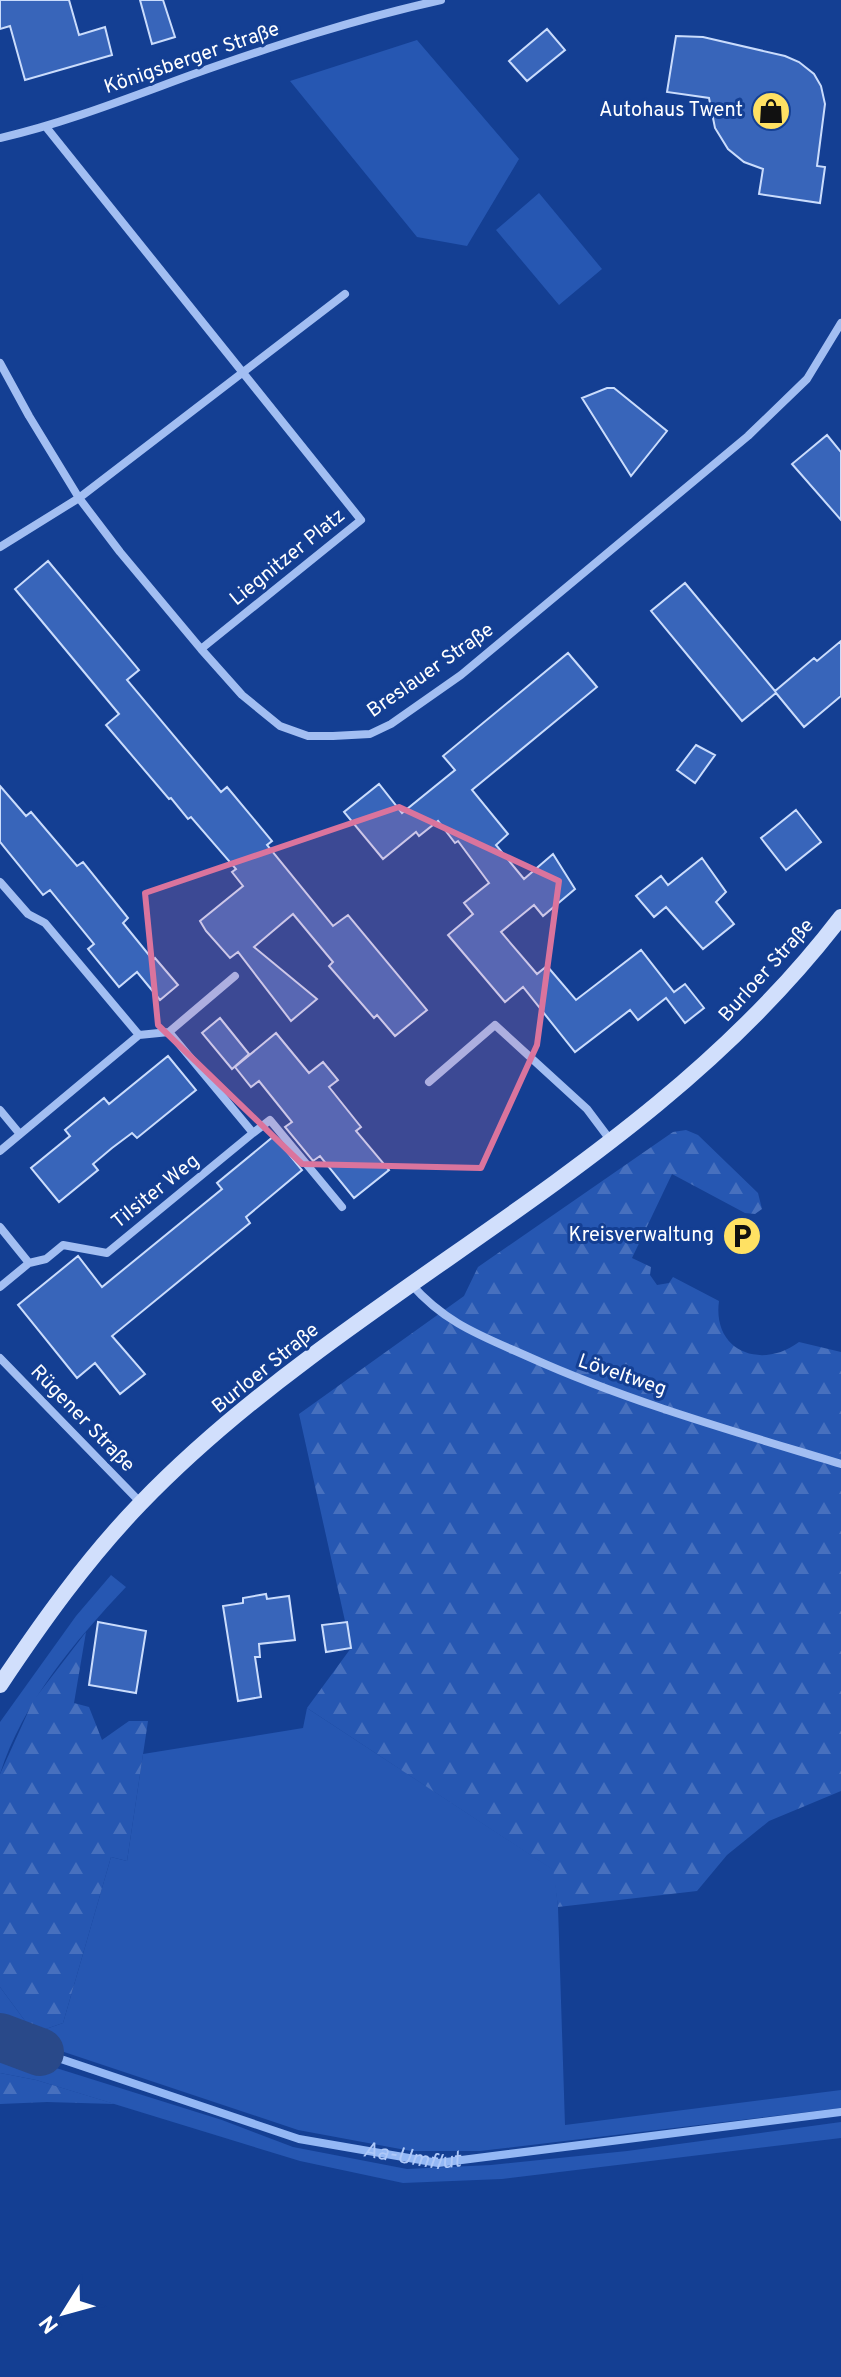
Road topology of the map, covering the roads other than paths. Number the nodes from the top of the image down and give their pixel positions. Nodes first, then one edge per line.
1 (441, 0) edge
2 (46, 127) junction
3 (0, 138) edge
4 (345, 294) dead end
5 (841, 323) edge
6 (0, 363) edge
7 (241, 373) junction
8 (79, 498) junction
9 (0, 547) edge
10 (201, 649) junction
11 (0, 882) edge
12 (841, 917) edge
13 (235, 976) dead end
14 (169, 1032) junction
15 (139, 1035) junction
16 (429, 1082) dead end
17 (0, 1110) edge
18 (19, 1133) junction
19 (253, 1133) junction
20 (612, 1143) junction
21 (0, 1151) edge
22 (342, 1207) dead end
23 (0, 1227) edge
24 (29, 1263) junction
25 (411, 1284) junction
26 (0, 1287) edge
27 (0, 1358) edge
28 (841, 1464) edge
29 (141, 1503) junction
30 (0, 1685) edge

1 - 2 street, Königsberger Straße
2 - 3 street, Königsberger Straße
2 - 7 street, Liegnitzer Platz
4 - 7 street
5 - 10 street, Breslauer Straße
6 - 8 street, Breslauer Straße
7 - 8 street
7 - 10 street, Liegnitzer Platz
8 - 9 street
8 - 10 street, Breslauer Straße
11 - 15 street
12 - 20 main road, Burloer Straße
13 - 14 street
14 - 15 street
14 - 19 street
15 - 18 street
16 - 20 street
17 - 18 street
18 - 21 street
19 - 22 street
19 - 24 street, Tilsiter Weg
20 - 25 main road, Burloer Straße
23 - 24 street
24 - 26 street, Tilsiter Weg
25 - 28 street, Löveltweg
25 - 29 main road, Burloer Straße
27 - 29 street, Rügener Straße
29 - 30 main road, Burloer Straße

